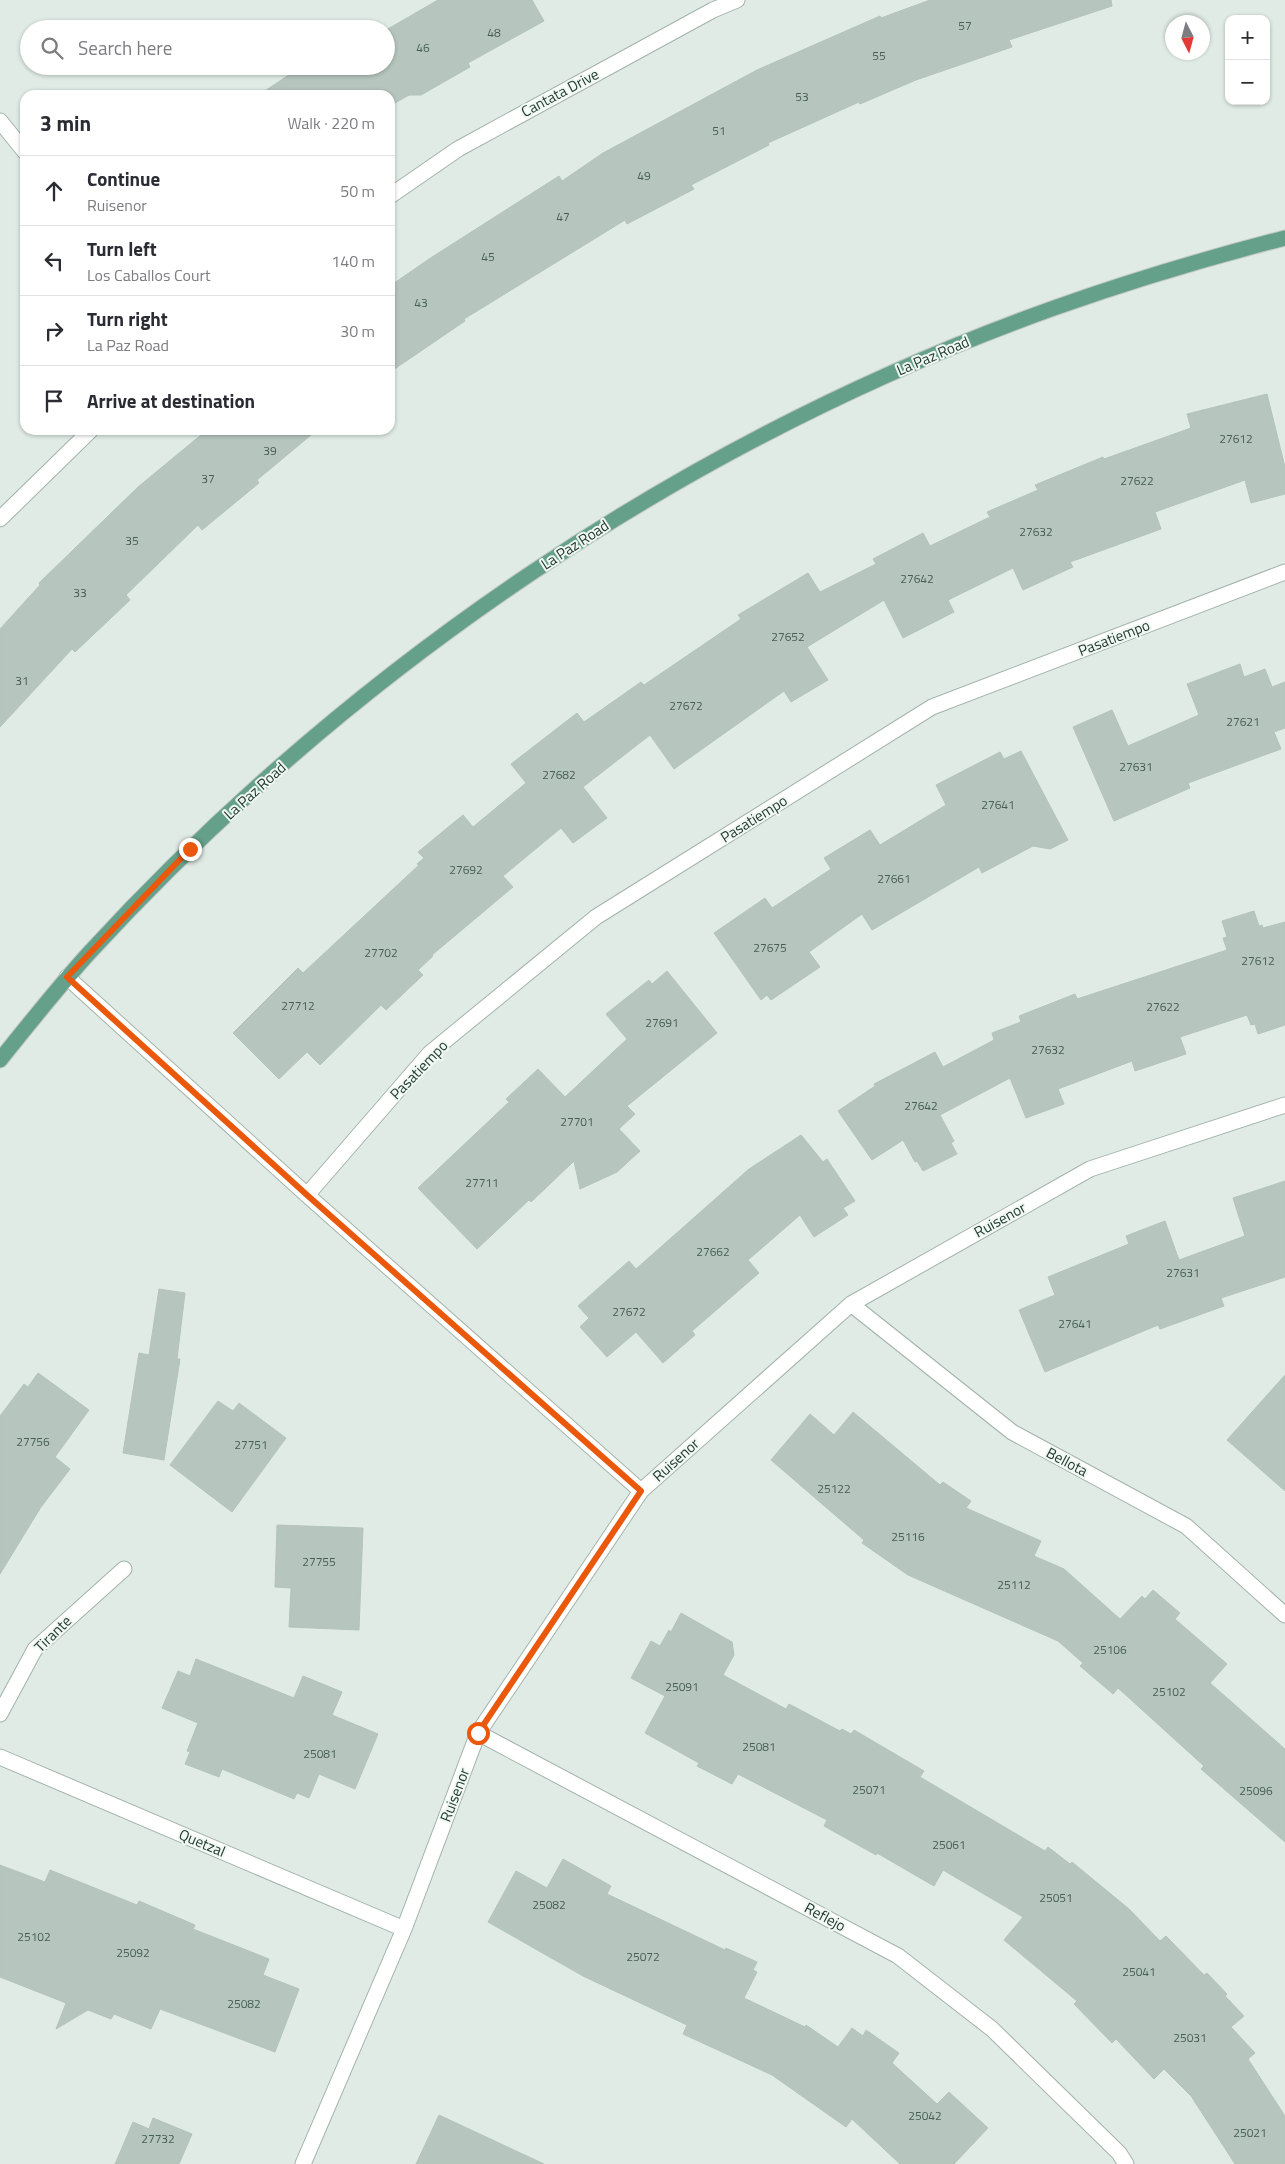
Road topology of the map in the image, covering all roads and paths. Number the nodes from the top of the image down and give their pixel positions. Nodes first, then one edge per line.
1 (737, 0) edge
2 (0, 121) edge
3 (20, 146) edge
4 (395, 193) edge
5 (1285, 238) edge
6 (86, 435) edge
7 (0, 519) edge
8 (1285, 572) edge
9 (67, 977) junction
10 (0, 1060) edge
11 (1285, 1105) edge
12 (307, 1195) junction
13 (851, 1304) junction
14 (641, 1491) junction
15 (124, 1569) dead end
16 (1285, 1615) edge
17 (0, 1714) edge
18 (478, 1733) junction
19 (0, 1757) edge
20 (404, 1929) junction
21 (304, 2164) edge
22 (1126, 2164) edge

1 - 4 street, Cantata Drive
2 - 3 street
5 - 9 main road, La Paz Road
6 - 7 street
8 - 12 street, Pasatiempo
9 - 10 main road, La Paz Road
9 - 12 street
11 - 13 street, Ruisenor
12 - 14 street
13 - 14 street, Ruisenor
13 - 16 street, Bellota
14 - 18 street, Ruisenor
15 - 17 street, Tirante
18 - 20 street, Ruisenor
18 - 22 street, Reflejo
19 - 20 street, Quetzal
20 - 21 street, Ruisenor

